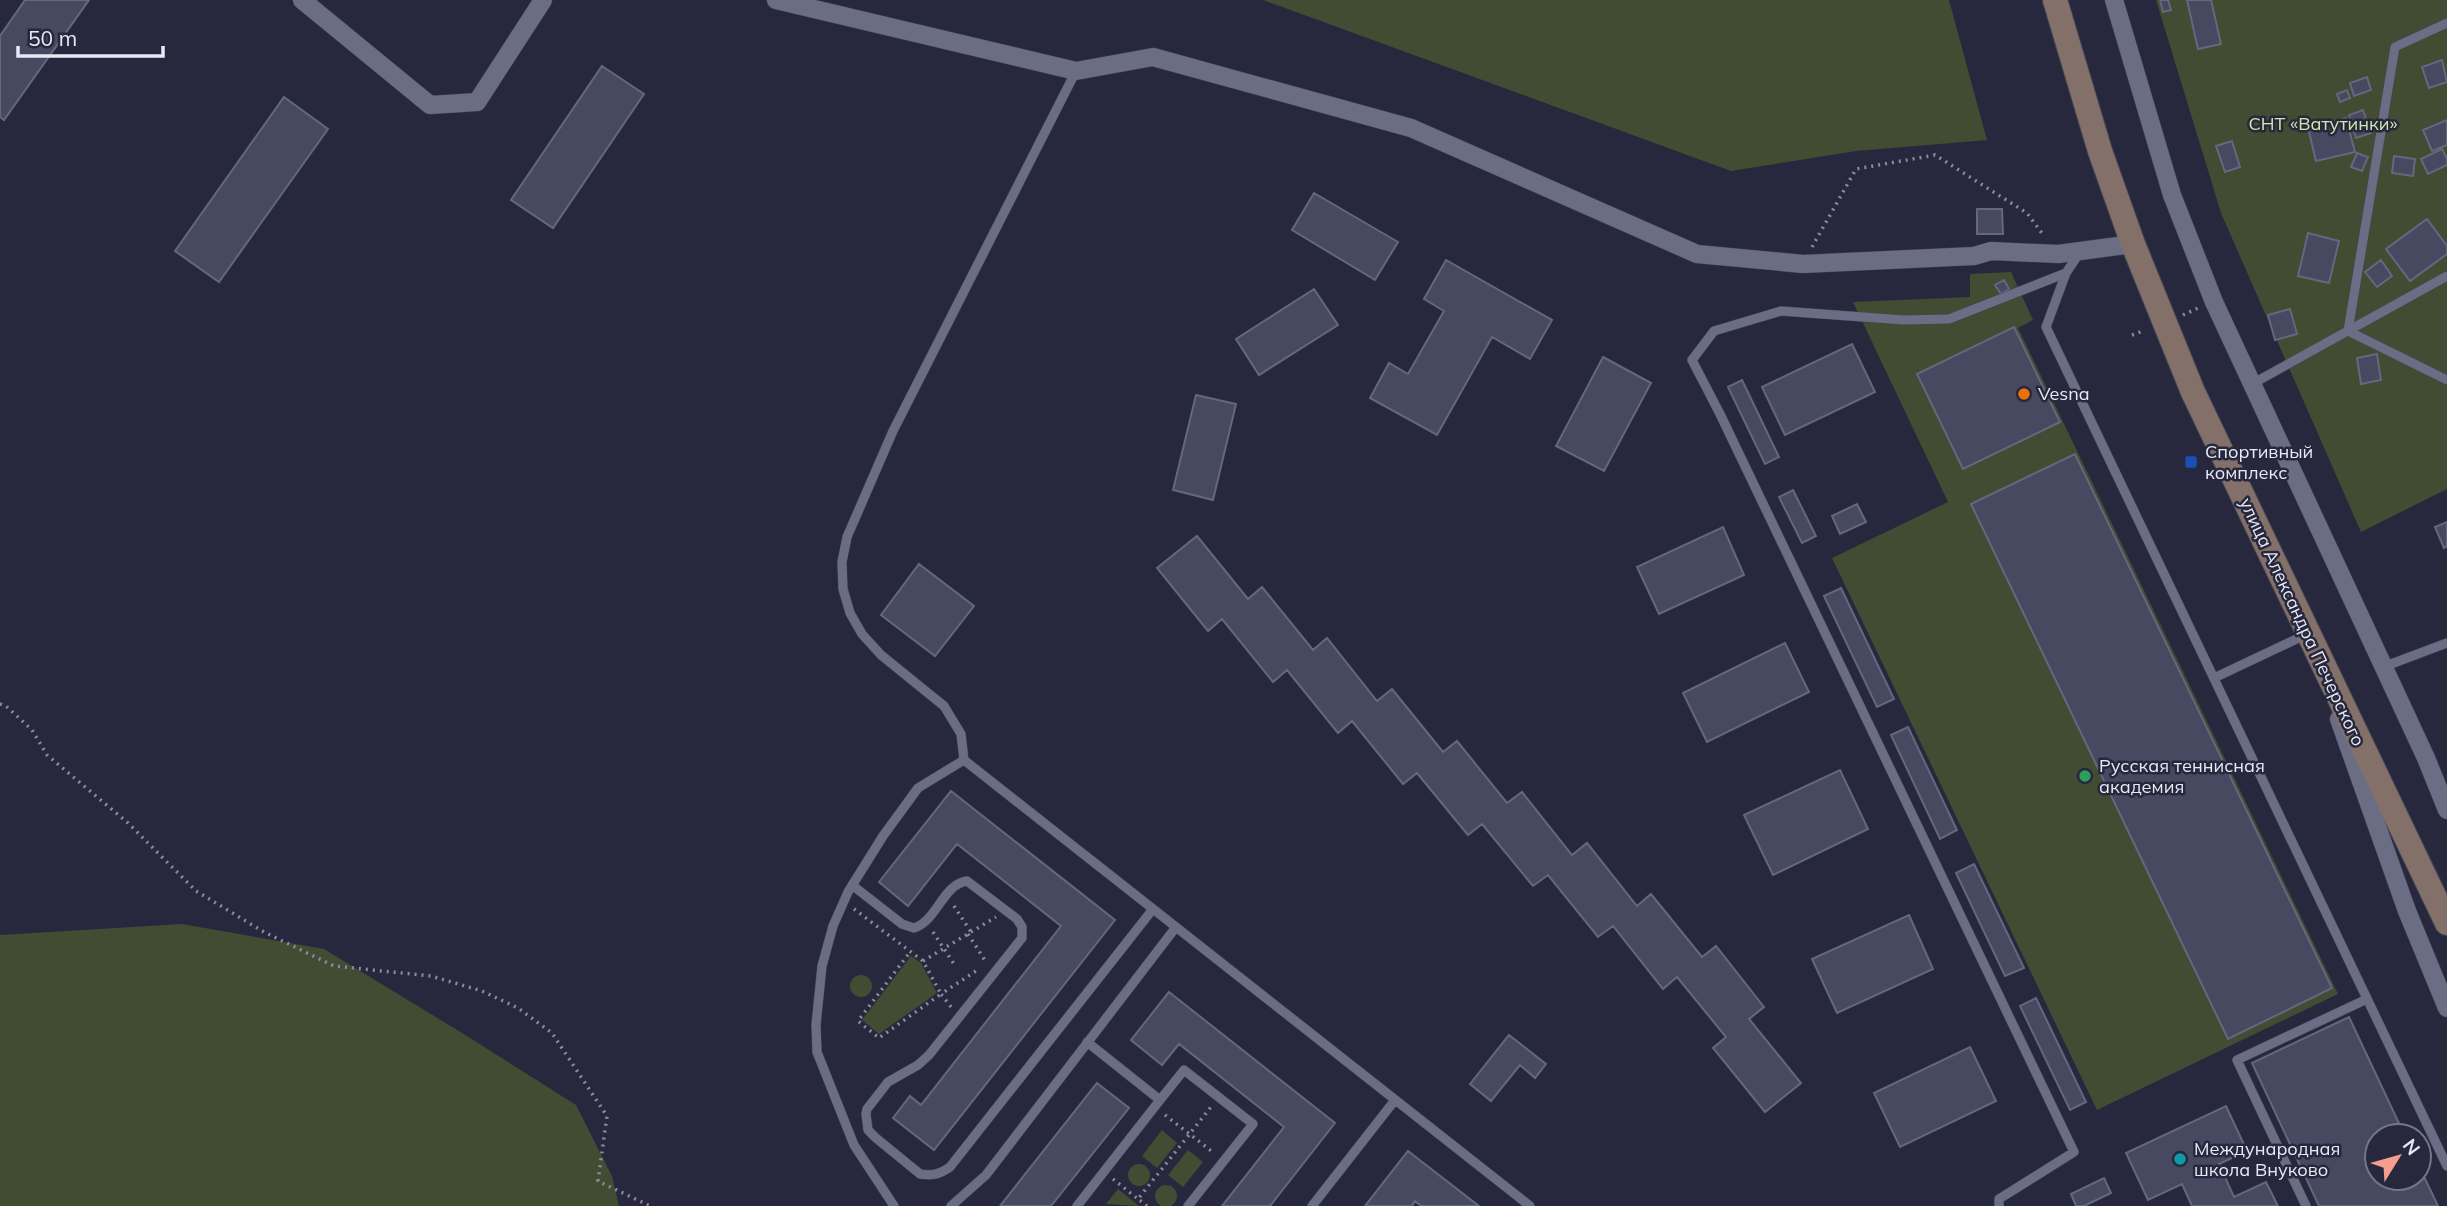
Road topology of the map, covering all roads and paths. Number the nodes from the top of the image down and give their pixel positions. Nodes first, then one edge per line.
1 (302, 0) edge
2 (543, 0) edge
3 (776, 0) edge
4 (2055, 0) edge
5 (2114, 0) edge
6 (2447, 23) edge
7 (1076, 71) junction
8 (2133, 244) junction
9 (2081, 250) junction
10 (2058, 254) junction
11 (1802, 264) junction
12 (2066, 273) junction
13 (2447, 276) edge
14 (2204, 306) dead end
15 (2182, 315) dead end
16 (2143, 331) dead end
17 (2348, 331) junction
18 (2132, 335) dead end
19 (2447, 380) edge
20 (2252, 384) junction
21 (2307, 634) junction
22 (2447, 643) edge
23 (2319, 659) junction
24 (2383, 667) junction
25 (2214, 678) junction
26 (0, 704) edge
27 (964, 760) junction
28 (2447, 810) edge
29 (852, 885) junction
30 (947, 895) junction
31 (844, 901) junction
32 (1153, 909) junction
33 (1007, 911) junction
34 (926, 921) junction
35 (2447, 923) edge
36 (1176, 927) junction
37 (970, 933) junction
38 (944, 948) junction
39 (910, 952) junction
40 (923, 961) junction
41 (956, 967) dead end
42 (941, 994) junction
43 (2367, 999) junction
44 (2447, 1008) edge
45 (959, 1017) junction
46 (1087, 1042) junction
47 (1219, 1097) junction
48 (1395, 1100) junction
49 (1158, 1104) junction
50 (1190, 1134) junction
51 (1224, 1161) junction
52 (2447, 1166) edge
53 (1104, 1172) junction
54 (1138, 1199) junction
55 (650, 1206) edge
56 (894, 1206) edge
57 (951, 1206) edge
58 (1077, 1206) edge
59 (1147, 1206) edge
60 (1188, 1206) edge
61 (1312, 1206) edge
62 (1530, 1206) edge
63 (1999, 1206) edge
64 (2306, 1206) edge

1 - 2 street
3 - 7 street
4 - 8 main road, улица Александра Печерского
5 - 20 street
6 - 17 lane
7 - 11 street
7 - 27 lane
8 - 9 street
8 - 21 main road, улица Александра Печерского
9 - 10 street
9 - 12 lane
10 - 11 street
10 - 11 path
12 - 25 lane
12 - 63 lane
13 - 17 lane
14 - 15 path
16 - 18 path
17 - 19 lane
17 - 20 lane
20 - 24 street
21 - 23 main road, улица Александра Печерского
21 - 25 lane
22 - 24 lane
23 - 35 main road, улица Александра Печерского
23 - 44 street
24 - 28 street
25 - 43 lane
26 - 55 path
27 - 29 lane
27 - 32 lane
29 - 31 lane
29 - 34 lane
30 - 33 lane
30 - 34 lane
30 - 37 path
31 - 39 path
31 - 56 lane
32 - 36 lane
32 - 45 lane
33 - 37 path
33 - 45 lane
34 - 38 path
36 - 46 lane
36 - 48 lane
37 - 38 path
37 - 42 path
38 - 40 path
38 - 41 path
39 - 40 path
39 - 42 path
40 - 42 path
42 - 45 path
43 - 52 lane
43 - 64 lane
46 - 49 lane
46 - 57 lane
47 - 49 lane
47 - 50 path
47 - 51 lane
48 - 61 lane
48 - 62 lane
49 - 50 path
49 - 53 lane
50 - 51 path
50 - 54 path
51 - 60 lane
53 - 54 path
53 - 58 lane
54 - 59 path

